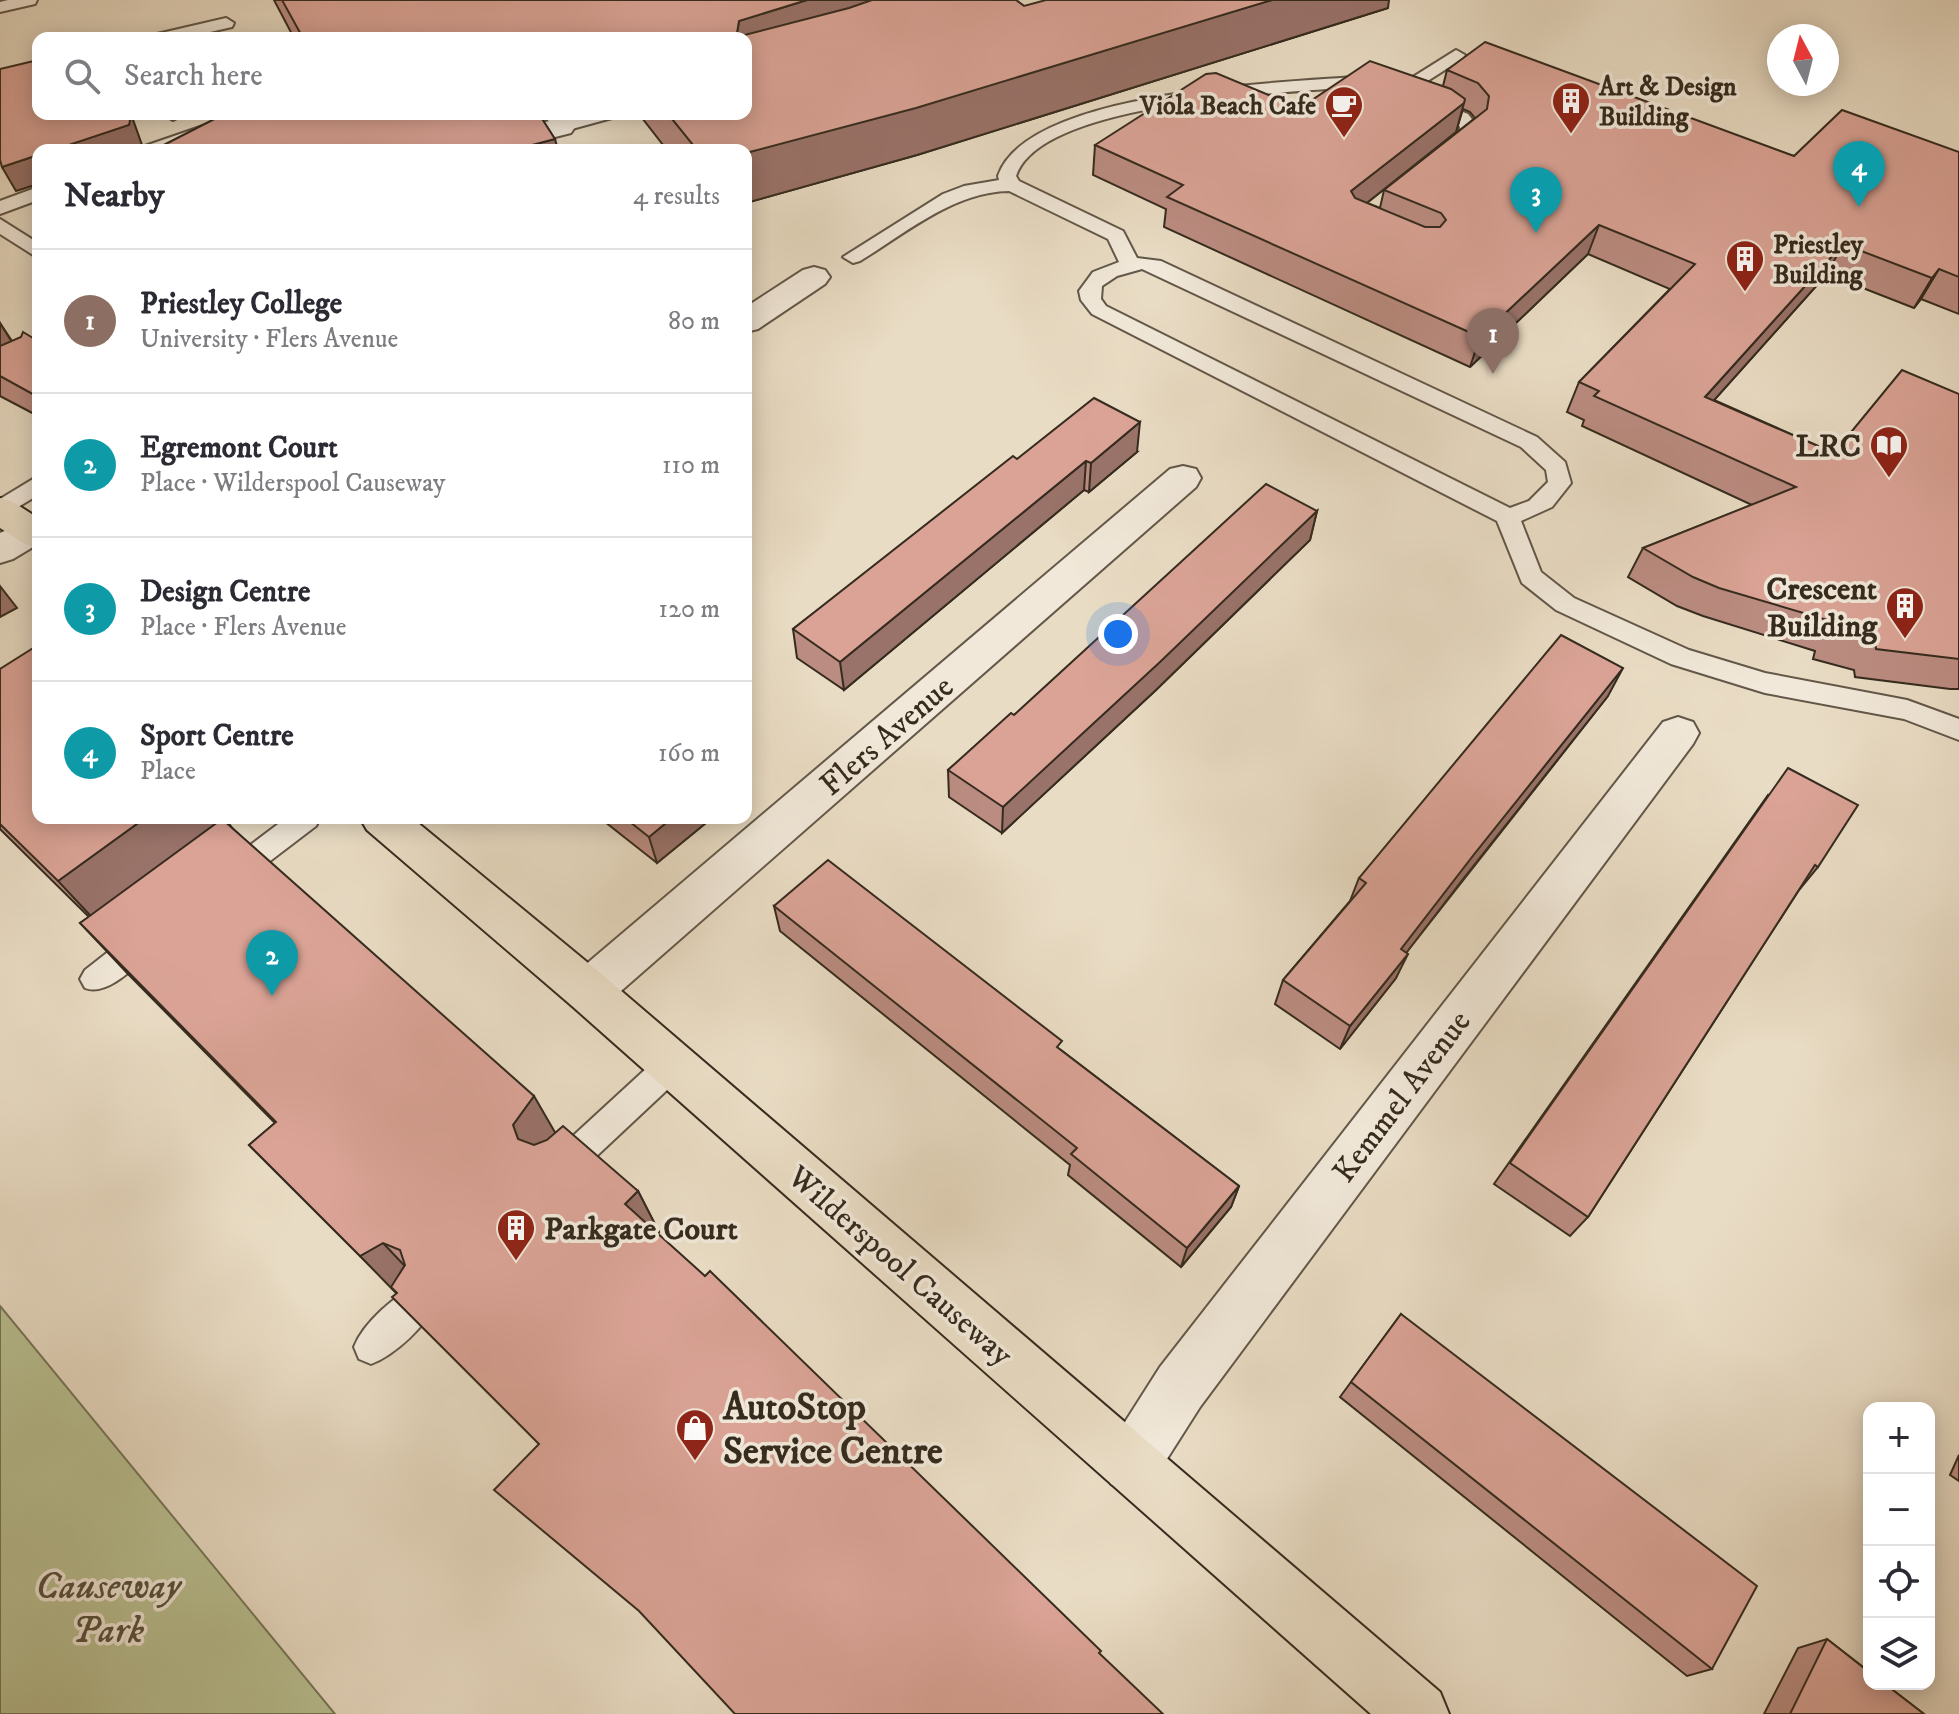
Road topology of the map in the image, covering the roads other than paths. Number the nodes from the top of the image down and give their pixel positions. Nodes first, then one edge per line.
1 (29, 0) edge
2 (0, 7) edge
3 (226, 24) edge
4 (190, 32) edge
5 (1456, 55) dead end
6 (1398, 92) junction
7 (238, 120) edge
8 (587, 120) edge
9 (556, 130) edge
10 (169, 144) edge
11 (495, 144) edge
12 (1431, 164) edge
13 (1012, 185) junction
14 (32, 195) edge
15 (0, 208) edge
16 (0, 225) edge
17 (32, 248) edge
18 (853, 257) dead end
19 (1130, 264) junction
20 (814, 277) dead end
21 (752, 318) edge
22 (1183, 478) dead end
23 (32, 488) edge
24 (0, 510) edge
25 (1507, 516) junction
26 (32, 531) edge
27 (32, 534) edge
28 (0, 550) edge
29 (1959, 730) edge
30 (1678, 733) dead end
31 (298, 824) edge
32 (389, 824) edge
33 (208, 893) edge
34 (170, 921) edge
35 (95, 979) edge
36 (588, 991) junction
37 (672, 1065) junction
38 (559, 1170) edge
39 (420, 1301) edge
40 (371, 1347) dead end
41 (1131, 1464) junction
42 (1418, 1714) edge

1 - 2 lane
3 - 4 lane
5 - 6 lane
6 - 12 lane
6 - 13 lane
7 - 10 lane
8 - 9 lane
9 - 11 street
13 - 18 lane
13 - 19 lane
14 - 15 lane
16 - 17 lane
19 - 25 lane
19 - 25 lane
20 - 21 street
22 - 36 street, Flers Avenue
23 - 24 lane
24 - 26 highway
25 - 29 lane
27 - 28 street
30 - 41 street, Kemmel Avenue
31 - 33 lane
32 - 36 highway, Wilderspool Causeway
34 - 35 lane
36 - 37 highway, Wilderspool Causeway
37 - 38 lane
37 - 41 highway, Wilderspool Causeway
39 - 40 lane
41 - 42 highway, Wilderspool Causeway

